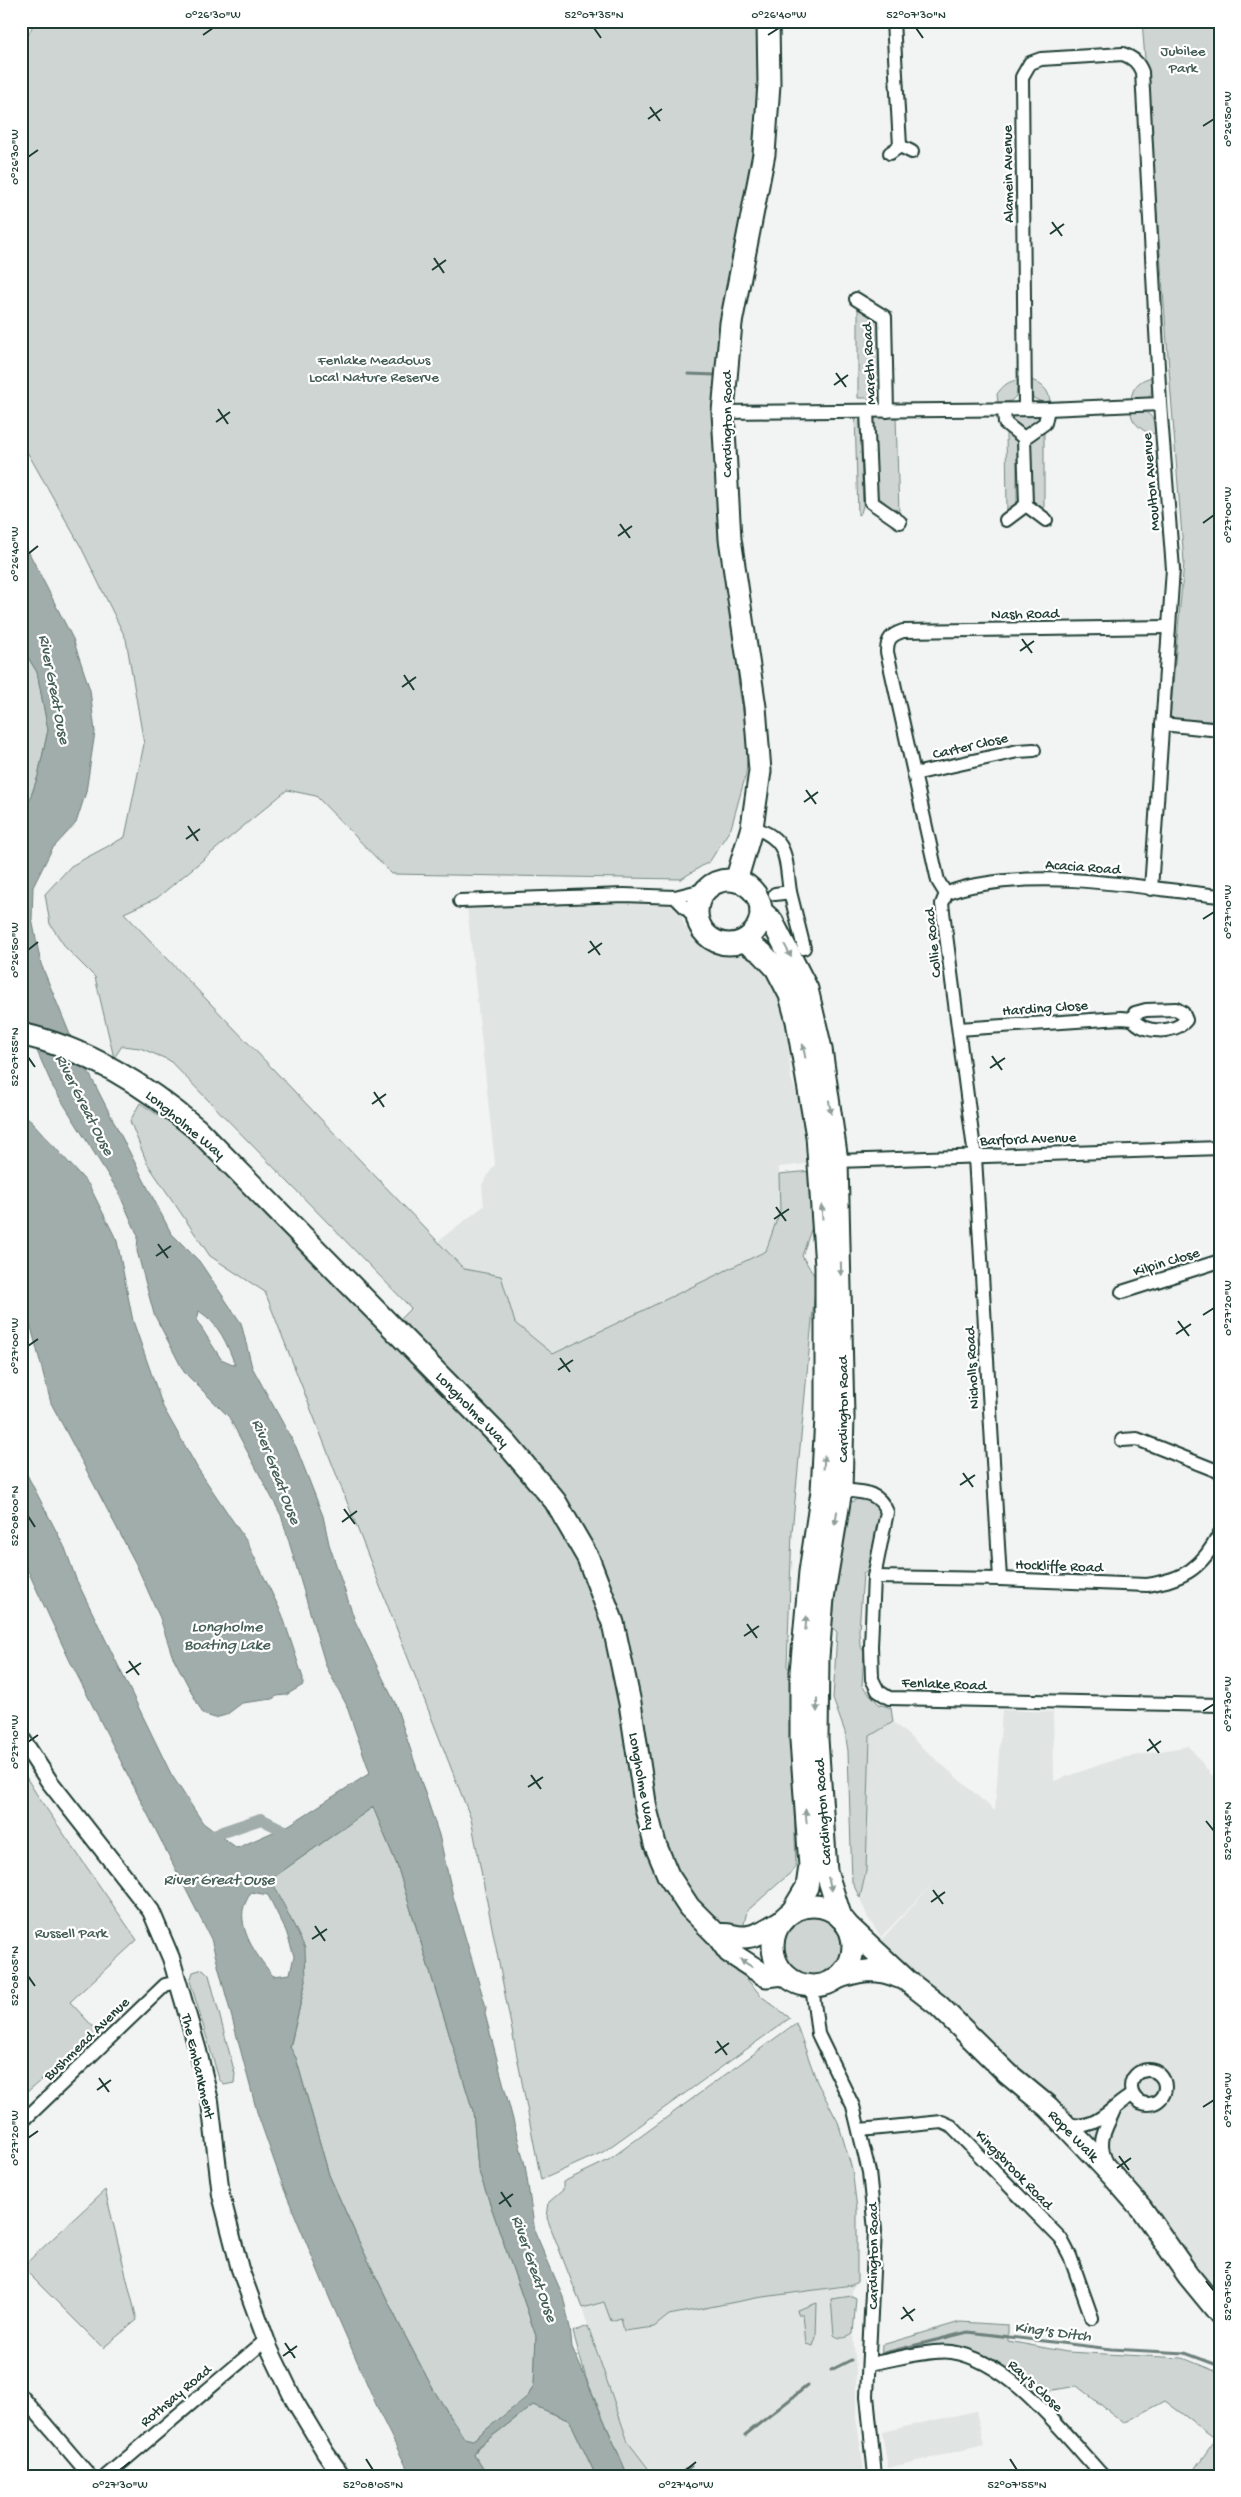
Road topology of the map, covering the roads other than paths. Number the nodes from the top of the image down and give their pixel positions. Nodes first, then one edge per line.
1 (768, 21) edge
2 (893, 21) edge
3 (1142, 72) joint
4 (912, 152) dead end
5 (856, 299) dead end
6 (1160, 404) junction
7 (1025, 408) junction
8 (1048, 409) junction
9 (1004, 410) junction
10 (867, 411) junction
11 (887, 411) junction
12 (723, 412) junction
13 (1024, 438) junction
14 (1026, 505) junction
15 (1006, 520) dead end
16 (1046, 520) dead end
17 (900, 522) dead end
18 (1167, 627) junction
19 (887, 643) joint
20 (1162, 724) junction
21 (1220, 730) edge
22 (1034, 750) dead end
23 (914, 774) junction
24 (752, 827) junction
25 (746, 848) junction
26 (736, 881) junction
27 (710, 887) junction
28 (1151, 889) junction
29 (790, 892) junction
30 (775, 894) dead end
31 (946, 894) junction
32 (1220, 896) edge
33 (675, 897) junction
34 (460, 901) dead end
35 (761, 911) junction
36 (698, 920) junction
37 (744, 941) junction
38 (804, 948) dead end
39 (1133, 1019) dead end
40 (960, 1029) junction
41 (21, 1034) edge
42 (1220, 1148) edge
43 (975, 1156) junction
44 (837, 1161) junction
45 (1220, 1261) edge
46 (1122, 1292) dead end
47 (1122, 1440) dead end
48 (1220, 1472) edge
49 (841, 1490) junction
50 (1220, 1533) edge
51 (874, 1577) junction
52 (1000, 1579) junction
53 (1220, 1705) edge
54 (21, 1738) edge
55 (787, 1916) junction
56 (844, 1921) junction
57 (717, 1935) junction
58 (784, 1974) junction
59 (836, 1979) junction
60 (906, 1980) junction
61 (177, 1982) junction
62 (812, 1986) junction
63 (1008, 2074) junction
64 (1132, 2095) dead end
65 (1114, 2110) junction
66 (1061, 2121) junction
67 (21, 2123) edge
68 (860, 2130) junction
69 (1114, 2176) junction
70 (1188, 2275) junction
71 (1220, 2314) edge
72 (1092, 2318) dead end
73 (266, 2340) junction
74 (869, 2364) junction
75 (21, 2395) edge
76 (90, 2476) edge
77 (106, 2476) edge
78 (342, 2476) edge
79 (875, 2476) edge
80 (1103, 2476) edge

1 - 12 main road, Cardington Road
2 - 4 street
3 - 6 street, Moulton Avenue
3 - 7 street, Alamein Avenue
5 - 11 street, Mareth Road
6 - 8 street, Mareth Road
6 - 18 street, Moulton Avenue
7 - 8 street, Mareth Road
7 - 9 street, Mareth Road
8 - 13 street
9 - 11 street, Mareth Road
9 - 13 street
10 - 11 street, Mareth Road
10 - 12 street, Mareth Road
10 - 17 street, Mareth Road
12 - 24 main road, Cardington Road
13 - 14 street
14 - 15 street
14 - 16 street
18 - 19 street, Nash Road
18 - 20 street, Moulton Avenue
19 - 23 street, Collie Road
20 - 21 street
20 - 28 street, Moulton Avenue
22 - 23 street, Carter Close
23 - 31 street, Collie Road
24 - 25 main road, Cardington Road
24 - 29 street
25 - 26 main road, Cardington Road
25 - 27 main road, Cardington Road
26 - 27 main road
26 - 35 main road
27 - 33 street
27 - 36 main road
28 - 31 street, Acacia Road
28 - 32 street, Acacia Road
29 - 30 street
29 - 38 street
31 - 40 street, Collie Road
33 - 34 street
33 - 36 street
35 - 37 main road
35 -> 44 main road, Cardington Road
36 - 37 main road
55 -> 37 main road, Cardington Road
39 - 40 street, Harding Close
40 - 43 street, Collie Road
41 - 57 main road, Longholme Way
42 - 43 street, Barford Avenue
43 - 44 street, Barford Avenue
43 - 52 street, Nicholls Road
44 -> 49 main road, Cardington Road
45 - 46 street, Kilpin Close
47 - 48 street
49 - 51 street, Fenlake Road
49 -> 56 main road, Cardington Road
50 - 52 street, Hockliffe Road
51 - 52 street, Hockliffe Road
51 - 53 street, Fenlake Road
54 - 61 street, The Embankment
55 - 56 main road
55 - 57 main road
55 - 58 main road
56 - 59 main road
56 - 60 main road, Rope Walk
58 -> 57 main road, Longholme Way
58 - 62 main road
59 - 60 main road, Rope Walk
59 - 62 main road
60 - 63 main road, Rope Walk
61 - 67 street, Bushmead Avenue
61 - 73 street, The Embankment
62 - 68 street, Cardington Road
63 - 66 main road, Rope Walk
63 - 70 main road, Rope Walk
64 - 65 street
65 - 66 street
65 - 69 street
66 - 69 main road, Rope Walk
68 - 72 street, Kingsbrook Road
68 - 74 street, Cardington Road
69 - 70 main road, Rope Walk
70 - 71 main road, Rope Walk
73 - 77 street, Rothsay Road
73 - 78 street, The Embankment
74 - 79 street, Cardington Road
74 - 80 street, Ray's Close
75 - 76 street

